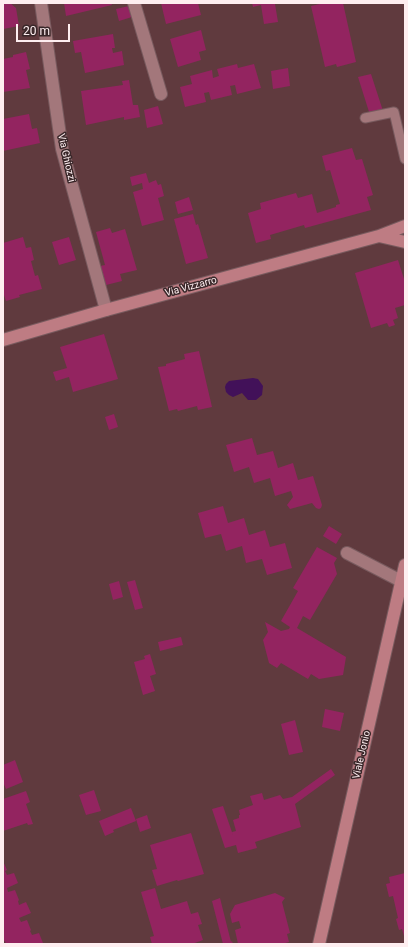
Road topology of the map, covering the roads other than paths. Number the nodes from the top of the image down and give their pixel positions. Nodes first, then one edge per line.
1 (41, 3) edge
2 (134, 3) edge
3 (161, 94) dead end
4 (365, 118) dead end
5 (405, 159) edge
6 (405, 226) edge
7 (379, 236) junction
8 (405, 242) edge
9 (106, 310) junction
10 (3, 340) edge
11 (347, 553) dead end
12 (405, 565) edge
13 (401, 581) junction
14 (319, 944) edge

1 - 9 street, Via Ghiozzi
2 - 3 street
4 - 5 lane
6 - 7 street, Via Vizzarro
7 - 8 street, Via Vizzarro
7 - 9 street, Via Vizzarro
9 - 10 street, Via Vizzarro
11 - 13 street
12 - 13 street, Viale Jonio
13 - 14 street, Viale Jonio

